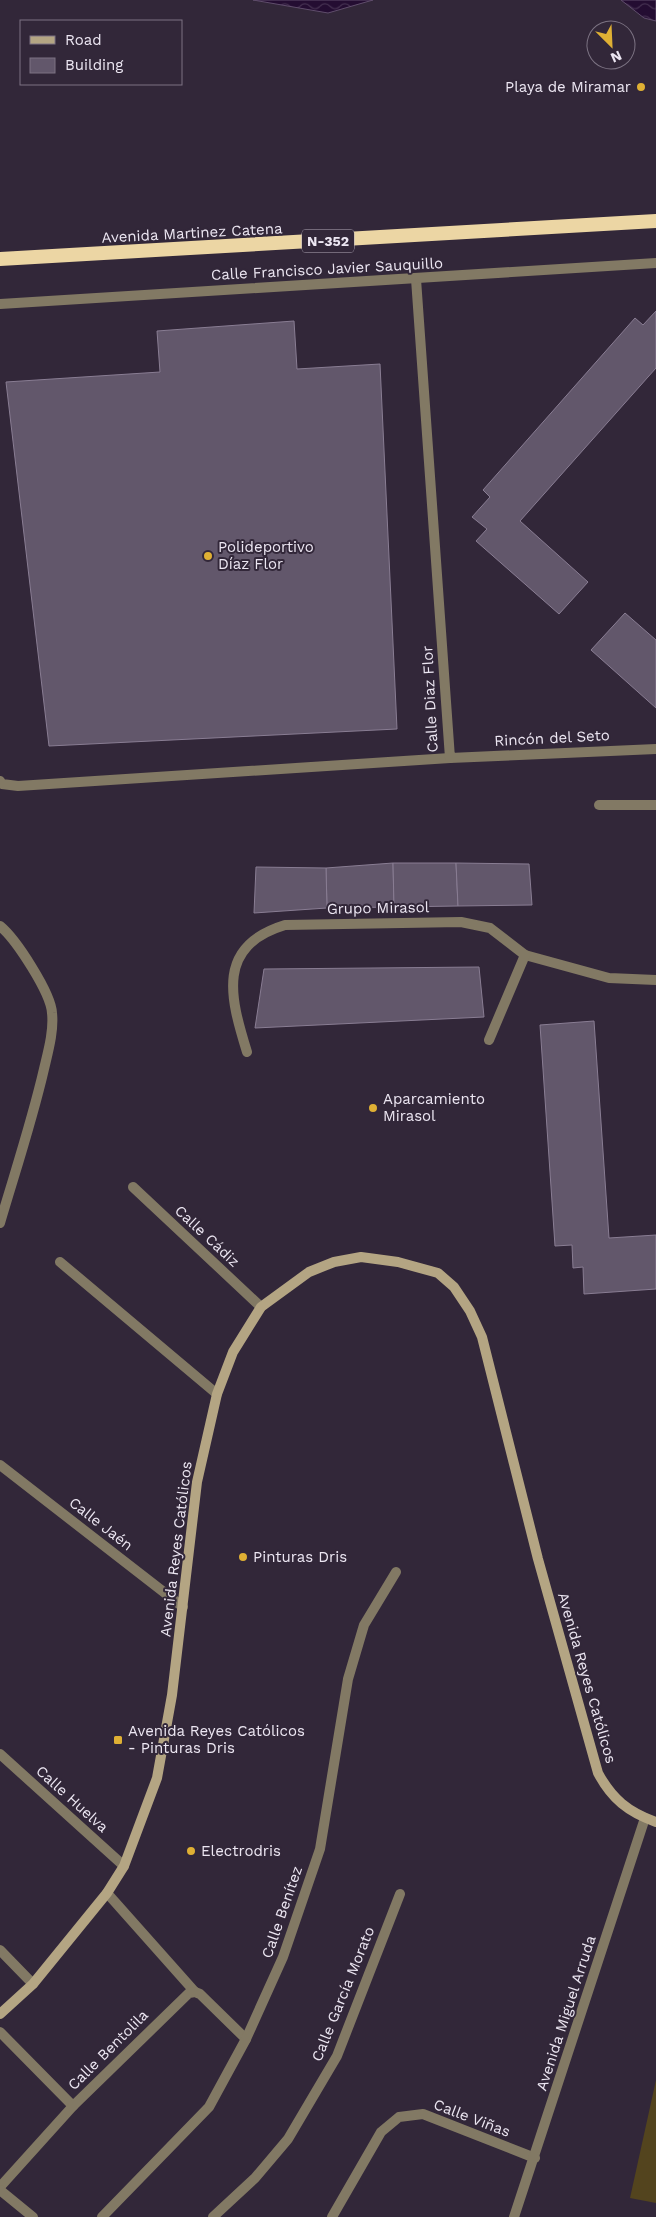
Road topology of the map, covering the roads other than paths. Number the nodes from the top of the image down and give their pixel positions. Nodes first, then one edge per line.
1 (656, 221) edge
2 (0, 259) edge
3 (656, 263) edge
4 (416, 279) junction
5 (0, 304) edge
6 (656, 749) edge
7 (450, 758) junction
8 (0, 781) edge
9 (599, 805) dead end
10 (656, 805) edge
11 (0, 926) edge
12 (525, 955) junction
13 (656, 980) edge
14 (489, 1040) dead end
15 (247, 1052) dead end
16 (133, 1187) dead end
17 (0, 1223) edge
18 (60, 1262) dead end
19 (261, 1308) junction
20 (217, 1394) junction
21 (0, 1465) edge
22 (396, 1572) dead end
23 (183, 1607) junction
24 (1, 1758) edge
25 (645, 1818) junction
26 (656, 1822) edge
27 (124, 1866) junction
28 (107, 1892) junction
29 (400, 1894) dead end
30 (0, 1950) edge
31 (33, 1984) junction
32 (195, 1992) junction
33 (0, 2014) edge
34 (0, 2032) edge
35 (246, 2039) junction
36 (73, 2106) junction
37 (535, 2158) junction
38 (0, 2188) edge
39 (33, 2217) edge
40 (102, 2217) edge
41 (213, 2217) edge
42 (332, 2217) edge
43 (514, 2217) edge

1 - 2 highway, Avenida Martinez Catena / N-352
3 - 4 street, Calle Francisco Javier Sauquillo
4 - 5 street, Calle Francisco Javier Sauquillo
4 - 7 street, Calle Diaz Flor
6 - 7 street, Rincón del Seto
7 - 8 street, Calle Diaz Flor
9 - 10 street
11 - 17 street
12 - 13 street
12 - 14 street
12 - 15 street, Grupo Mirasol
16 - 19 street, Calle Cádiz
18 - 20 street
19 - 20 main road, Avenida Reyes Católicos
19 - 25 main road, Avenida Reyes Católicos
20 - 23 main road, Avenida Reyes Católicos
21 - 23 street, Calle Jaén
22 - 35 street, Calle Benítez
23 - 27 main road, Avenida Reyes Católicos
24 - 27 street, Calle Huelva
25 - 26 main road, Avenida Reyes Católicos
25 - 37 street, Avenida Miguel Arruda
27 - 28 main road, Avenida Reyes Católicos
28 - 31 main road, Avenida Reyes Católicos
28 - 32 street
29 - 41 street, Calle García Morato
30 - 31 street
31 - 33 main road, Avenida Reyes Católicos
32 - 35 street
32 - 36 street, Calle Bentolila
34 - 36 street
35 - 40 street, Calle Benítez
36 - 38 street, Calle Bentolila
37 - 42 street, Calle Viñas
37 - 43 street, Avenida Miguel Arruda
38 - 39 street

